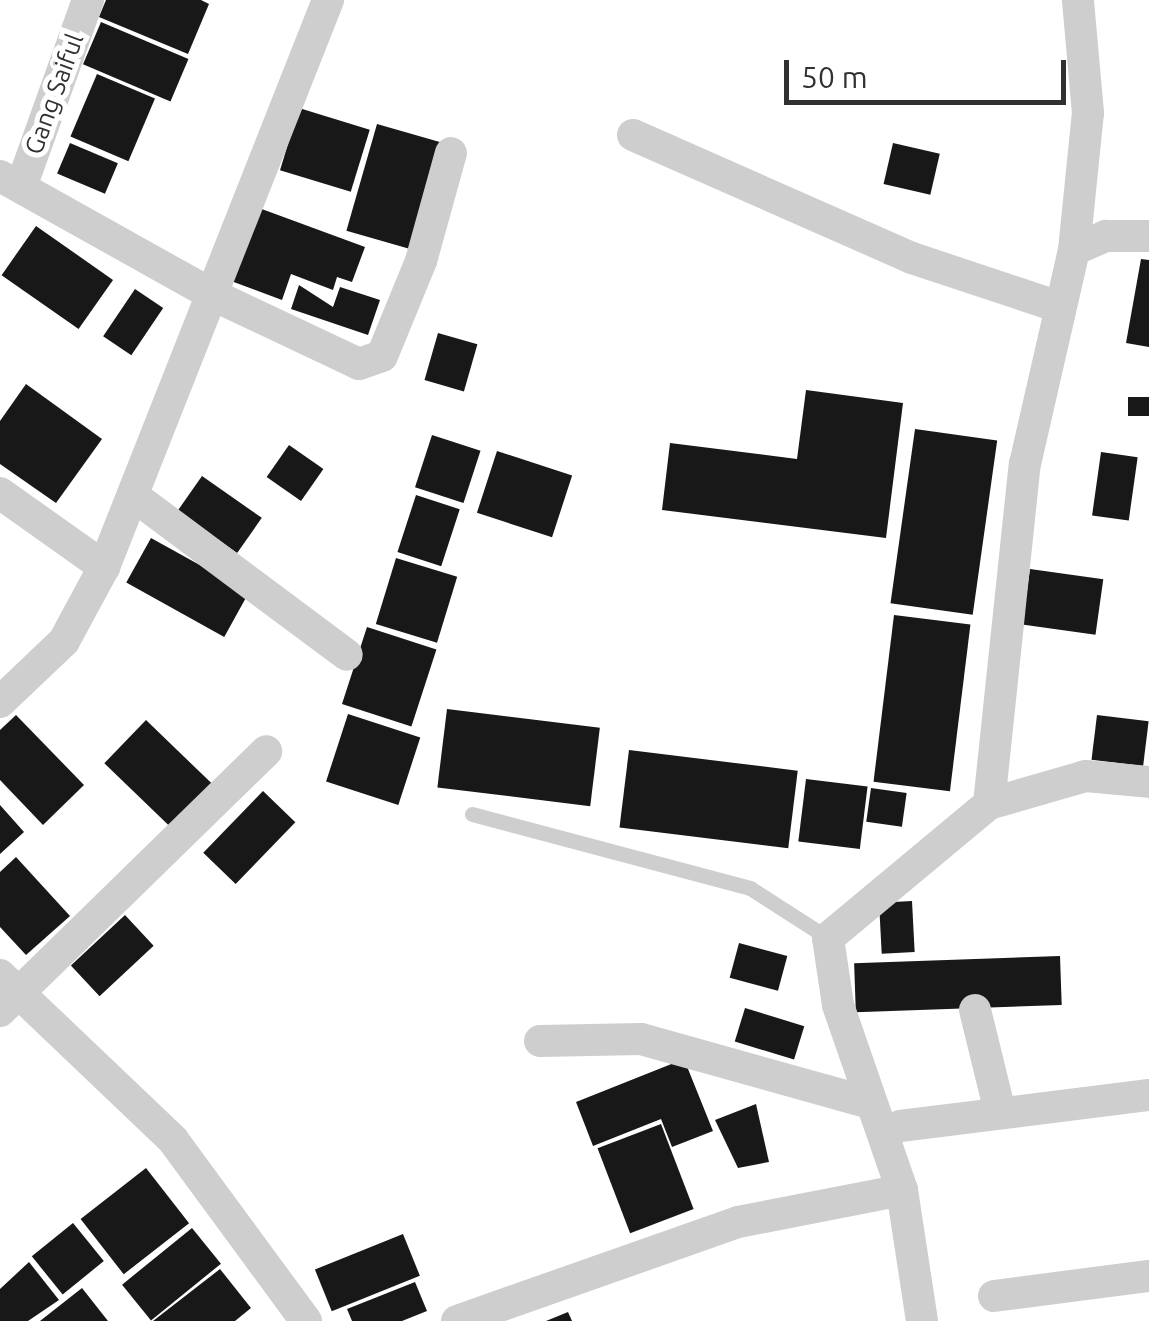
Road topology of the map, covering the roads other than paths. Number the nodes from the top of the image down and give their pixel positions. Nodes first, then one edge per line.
1 (88, 0) edge
2 (328, 0) edge
3 (1078, 0) edge
4 (632, 135) dead end
5 (452, 153) dead end
6 (10, 182) edge
7 (1149, 236) edge
8 (1074, 250) junction
9 (213, 295) junction
10 (1059, 307) junction
11 (0, 493) edge
12 (136, 497) junction
13 (104, 567) junction
14 (347, 655) dead end
15 (0, 702) edge
16 (266, 751) dead end
17 (1149, 782) edge
18 (989, 804) junction
19 (472, 814) dead end
20 (828, 938) junction
21 (7, 992) edge
22 (975, 1010) dead end
23 (540, 1041) dead end
24 (1149, 1094) edge
25 (870, 1103) junction
26 (1000, 1112) junction
27 (900, 1126) dead end
28 (902, 1190) junction
29 (1149, 1276) edge
30 (994, 1296) dead end
31 (306, 1321) edge
32 (457, 1321) edge
33 (922, 1321) edge

1 - 6 street, Gang Saiful
2 - 9 street
3 - 8 street
4 - 10 street
5 - 9 street
6 - 9 street
7 - 8 street
8 - 10 street
9 - 12 street
10 - 18 street
11 - 13 street
12 - 13 street
12 - 14 street
13 - 15 street
16 - 21 street
17 - 18 street
18 - 20 street
19 - 20 lane
20 - 25 street
21 - 31 street
22 - 26 street
23 - 25 street
24 - 26 street
25 - 28 street
26 - 27 street
28 - 32 street
28 - 33 street
29 - 30 street

